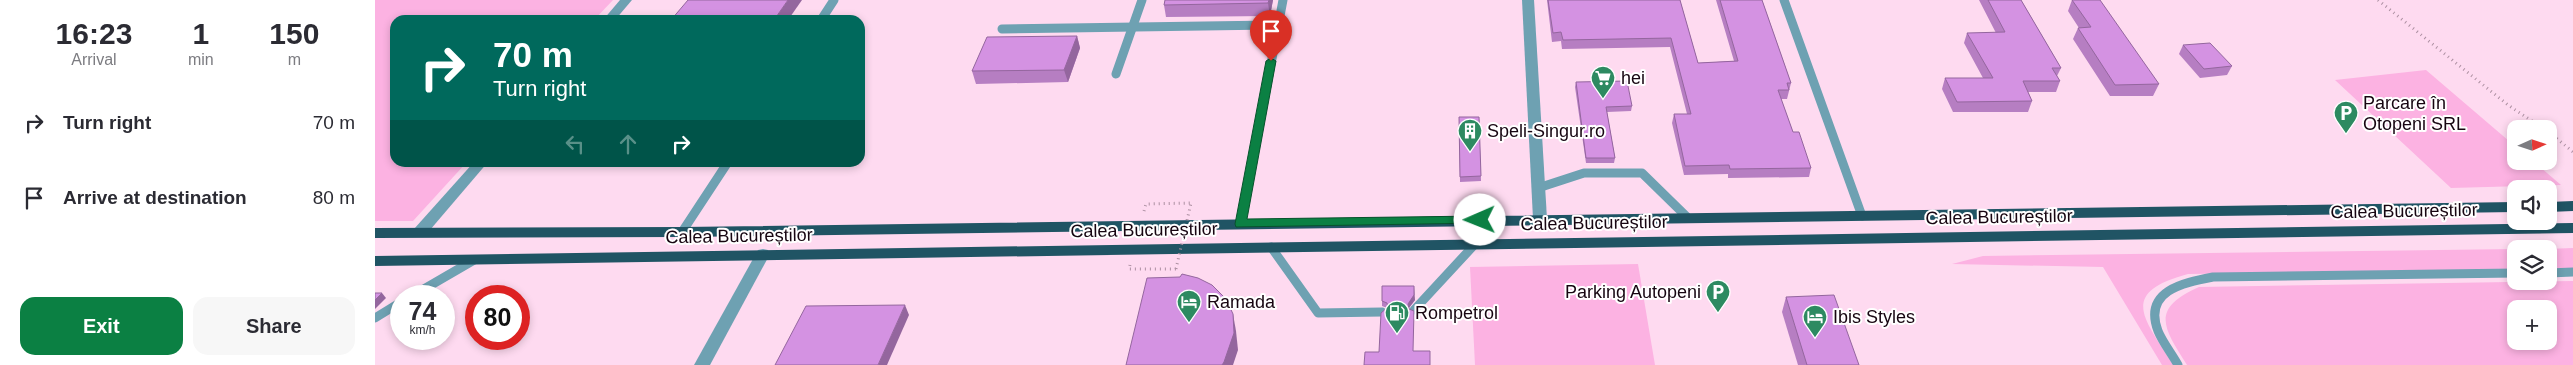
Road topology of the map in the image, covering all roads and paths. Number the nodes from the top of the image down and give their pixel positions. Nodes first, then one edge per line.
1 (627, 0) edge
2 (834, 0) edge
3 (1142, 0) edge
4 (1283, 0) edge
5 (1528, 0) edge
6 (1784, 0) edge
7 (2379, 0) edge
8 (614, 15) edge
9 (824, 15) edge
10 (1278, 25) junction
11 (1133, 27) junction
12 (1002, 29) dead end
13 (1116, 74) dead end
14 (2530, 120) edge
15 (2557, 139) edge
16 (2573, 152) edge
17 (478, 167) edge
18 (725, 167) edge
19 (1538, 188) junction
20 (1146, 204) dead end
21 (2573, 206) edge
22 (2507, 207) edge
23 (2557, 207) edge
24 (1862, 216) junction
25 (1689, 218) junction
26 (1540, 219) junction
27 (1241, 224) junction
28 (2573, 228) edge
29 (683, 232) junction
30 (375, 233) edge
31 (419, 233) junction
32 (1476, 243) junction
33 (1271, 247) junction
34 (763, 254) junction
35 (474, 259) junction
36 (375, 261) edge
37 (1129, 270) dead end
38 (2557, 272) edge
39 (2573, 272) edge
40 (2507, 273) edge
41 (430, 285) edge
42 (390, 309) edge
43 (1414, 310) edge
44 (1382, 312) edge
45 (375, 318) edge
46 (702, 365) edge
47 (2178, 365) edge

1 - 8 street
2 - 9 lane
3 - 11 lane
4 - 10 lane
5 - 19 street
6 - 24 lane
7 - 14 path
10 - 11 lane
10 - 27 lane
11 - 12 lane
11 - 13 lane
15 - 16 path
17 - 31 street
18 - 29 lane
19 - 25 lane
19 - 26 street
20 - 37 path, bridge
21 - 23 highway
22 - 24 highway, Calea Bucureștilor
24 - 25 highway, Calea Bucureștilor
25 - 26 highway, Calea Bucureștilor
26 - 27 highway, Calea Bucureștilor
27 - 29 highway, Calea Bucureștilor
28 - 32 highway, Calea Bucureștilor
29 - 31 highway, Calea Bucureștilor
30 - 31 highway, Calea Bucureștilor
32 - 33 highway, Calea Bucureștilor
32 - 43 lane
33 - 34 highway, Calea Bucureștilor
33 - 44 lane
34 - 35 highway, Calea Bucureștilor
34 - 46 street
35 - 36 highway, Calea Bucureștilor
35 - 41 lane
38 - 39 lane
40 - 47 lane
42 - 45 lane

